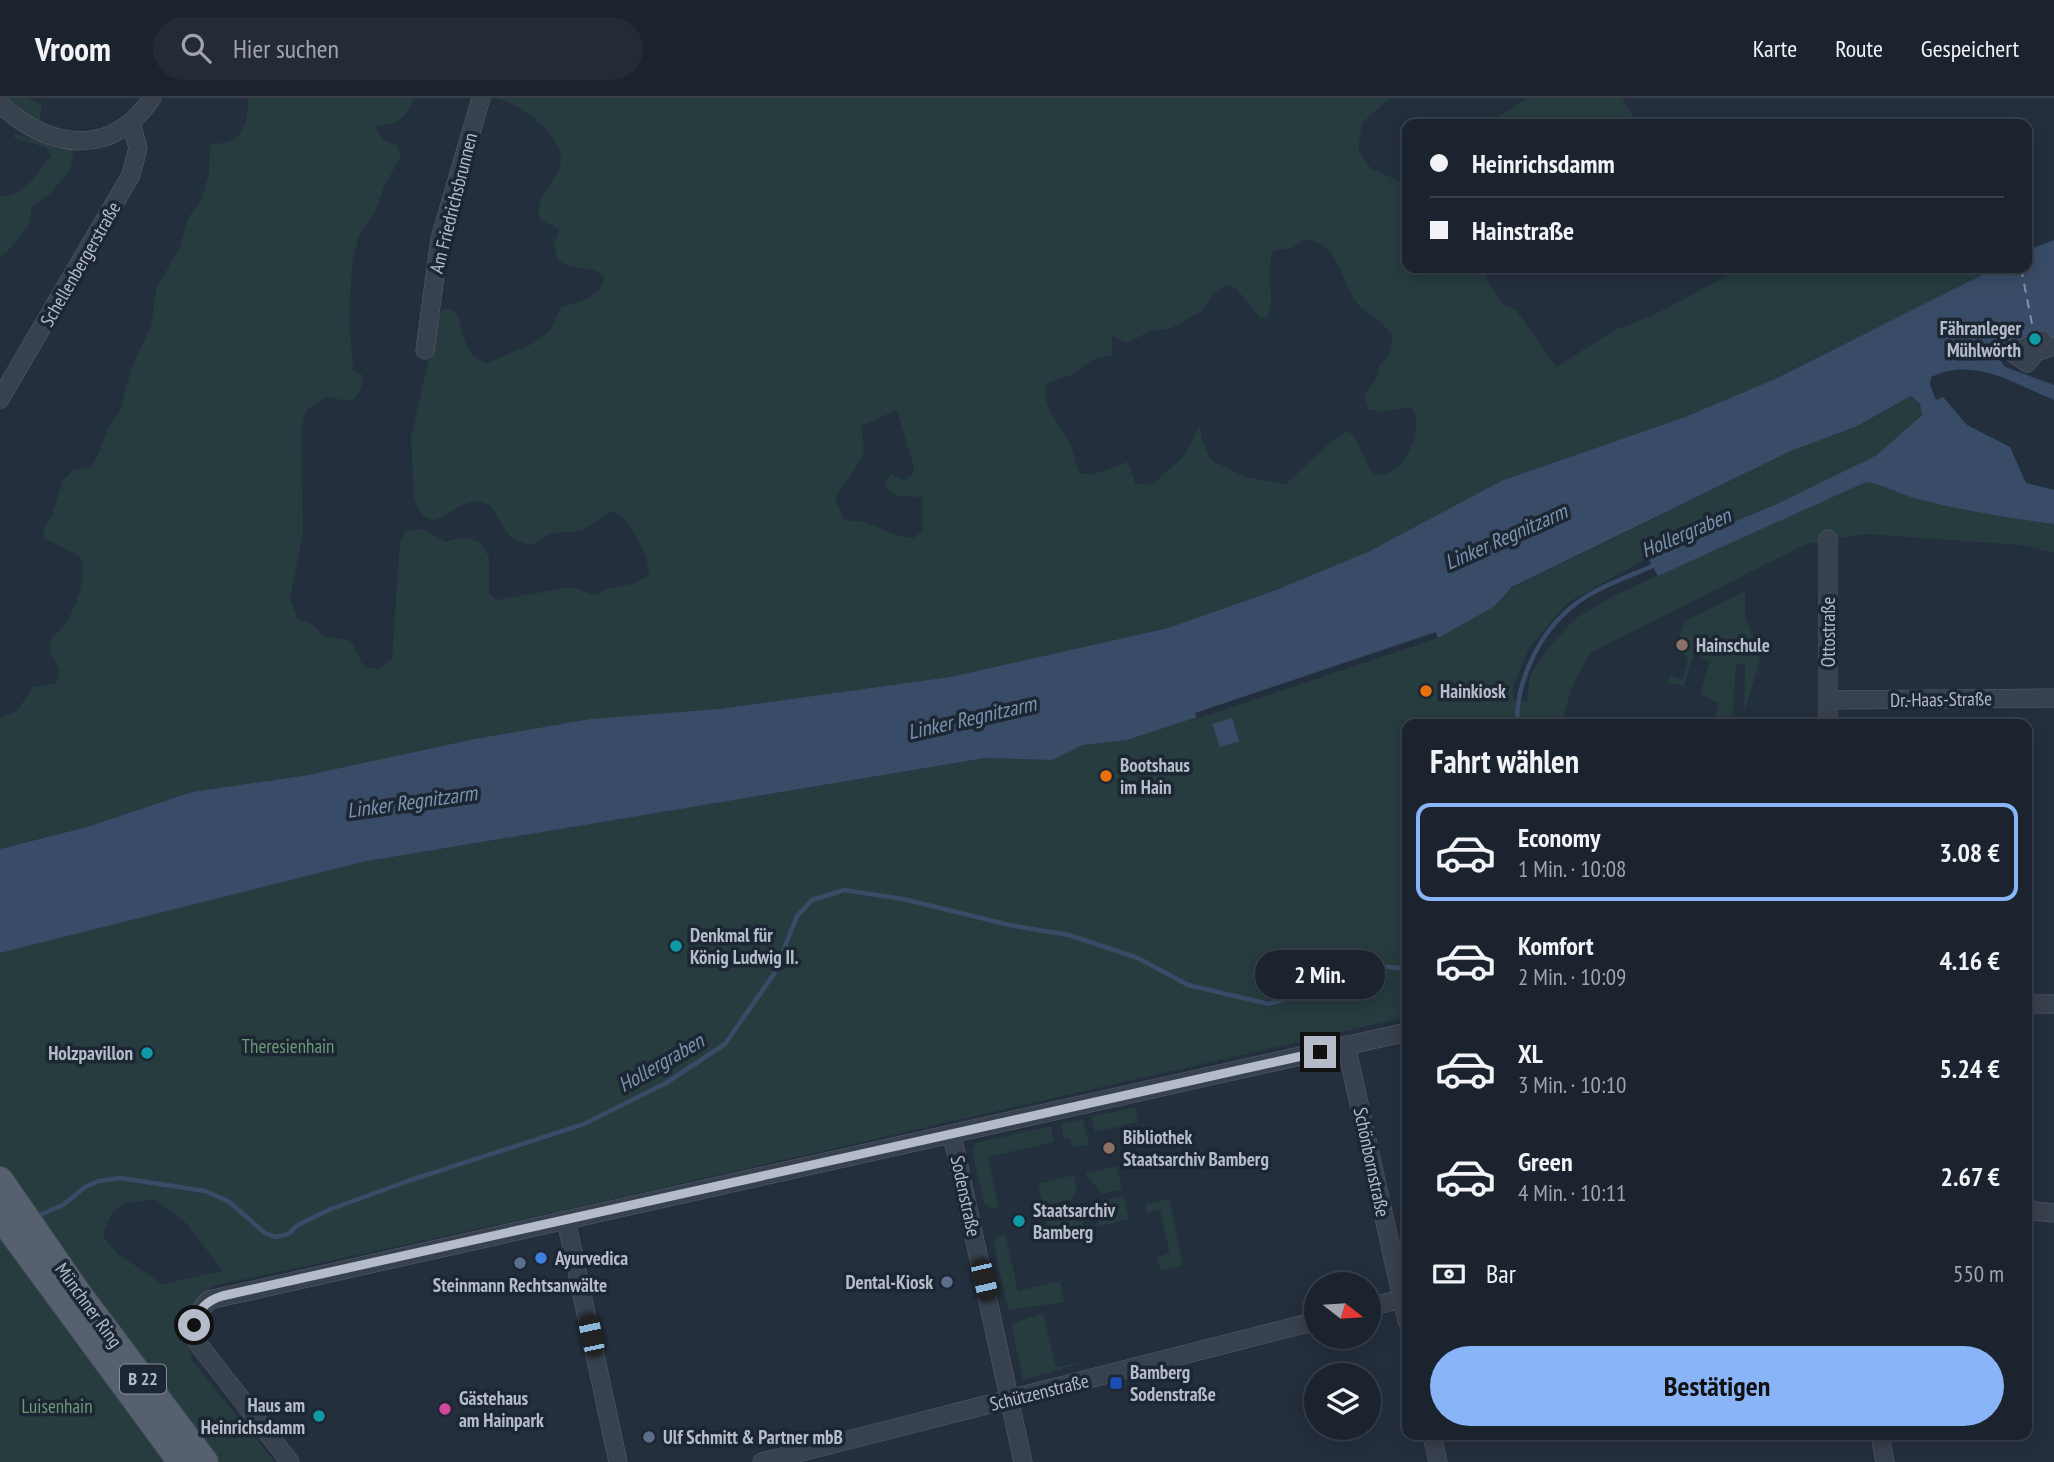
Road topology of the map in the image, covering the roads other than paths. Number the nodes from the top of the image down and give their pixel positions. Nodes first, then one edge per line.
1 (481, 98) edge
2 (147, 100) edge
3 (0, 104) edge
4 (131, 123) junction
5 (425, 350) dead end
6 (0, 399) edge
7 (1828, 539) dead end
8 (2054, 698) edge
9 (1828, 700) junction
10 (1828, 719) edge
11 (2032, 1004) edge
12 (2054, 1004) edge
13 (1402, 1033) edge
14 (1346, 1045) junction
15 (952, 1135) junction
16 (0, 1180) edge
17 (2032, 1211) edge
18 (2054, 1213) edge
19 (0, 1216) edge
20 (566, 1220) junction
21 (1402, 1286) edge
22 (1402, 1300) edge
23 (73, 1302) junction
24 (1381, 1304) edge
25 (1304, 1324) edge
26 (1010, 1398) junction
27 (1433, 1440) edge
28 (1881, 1440) edge
29 (181, 1462) edge
30 (205, 1462) edge
31 (290, 1462) edge
32 (618, 1462) edge
33 (762, 1462) edge
34 (1023, 1462) edge
35 (1438, 1462) edge
36 (1885, 1462) edge

1 - 5 street, Am Friedrichsbrunnen
2 - 4 street
3 - 4 street
4 - 6 street, Schellenbergerstraße
7 - 9 street, Ottostraße
8 - 9 street, Dr.-Haas-Straße
9 - 10 street, Ottostraße
11 - 12 street
13 - 14 street
14 - 15 street
14 - 21 street, Schönbornstraße
15 - 20 street
15 - 26 street, Sodenstraße
16 - 23 main road, Münchner Ring / B 22
17 - 18 street
19 - 23 main road, Münchner Ring / B 22
20 - 31 street
20 - 32 street
22 - 24 street
23 - 29 main road, Münchner Ring / B 22
23 - 30 main road, Münchner Ring / B 22
25 - 26 street, Schützenstraße
26 - 33 street, Schützenstraße
26 - 34 street, Sodenstraße
27 - 35 street
28 - 36 street

